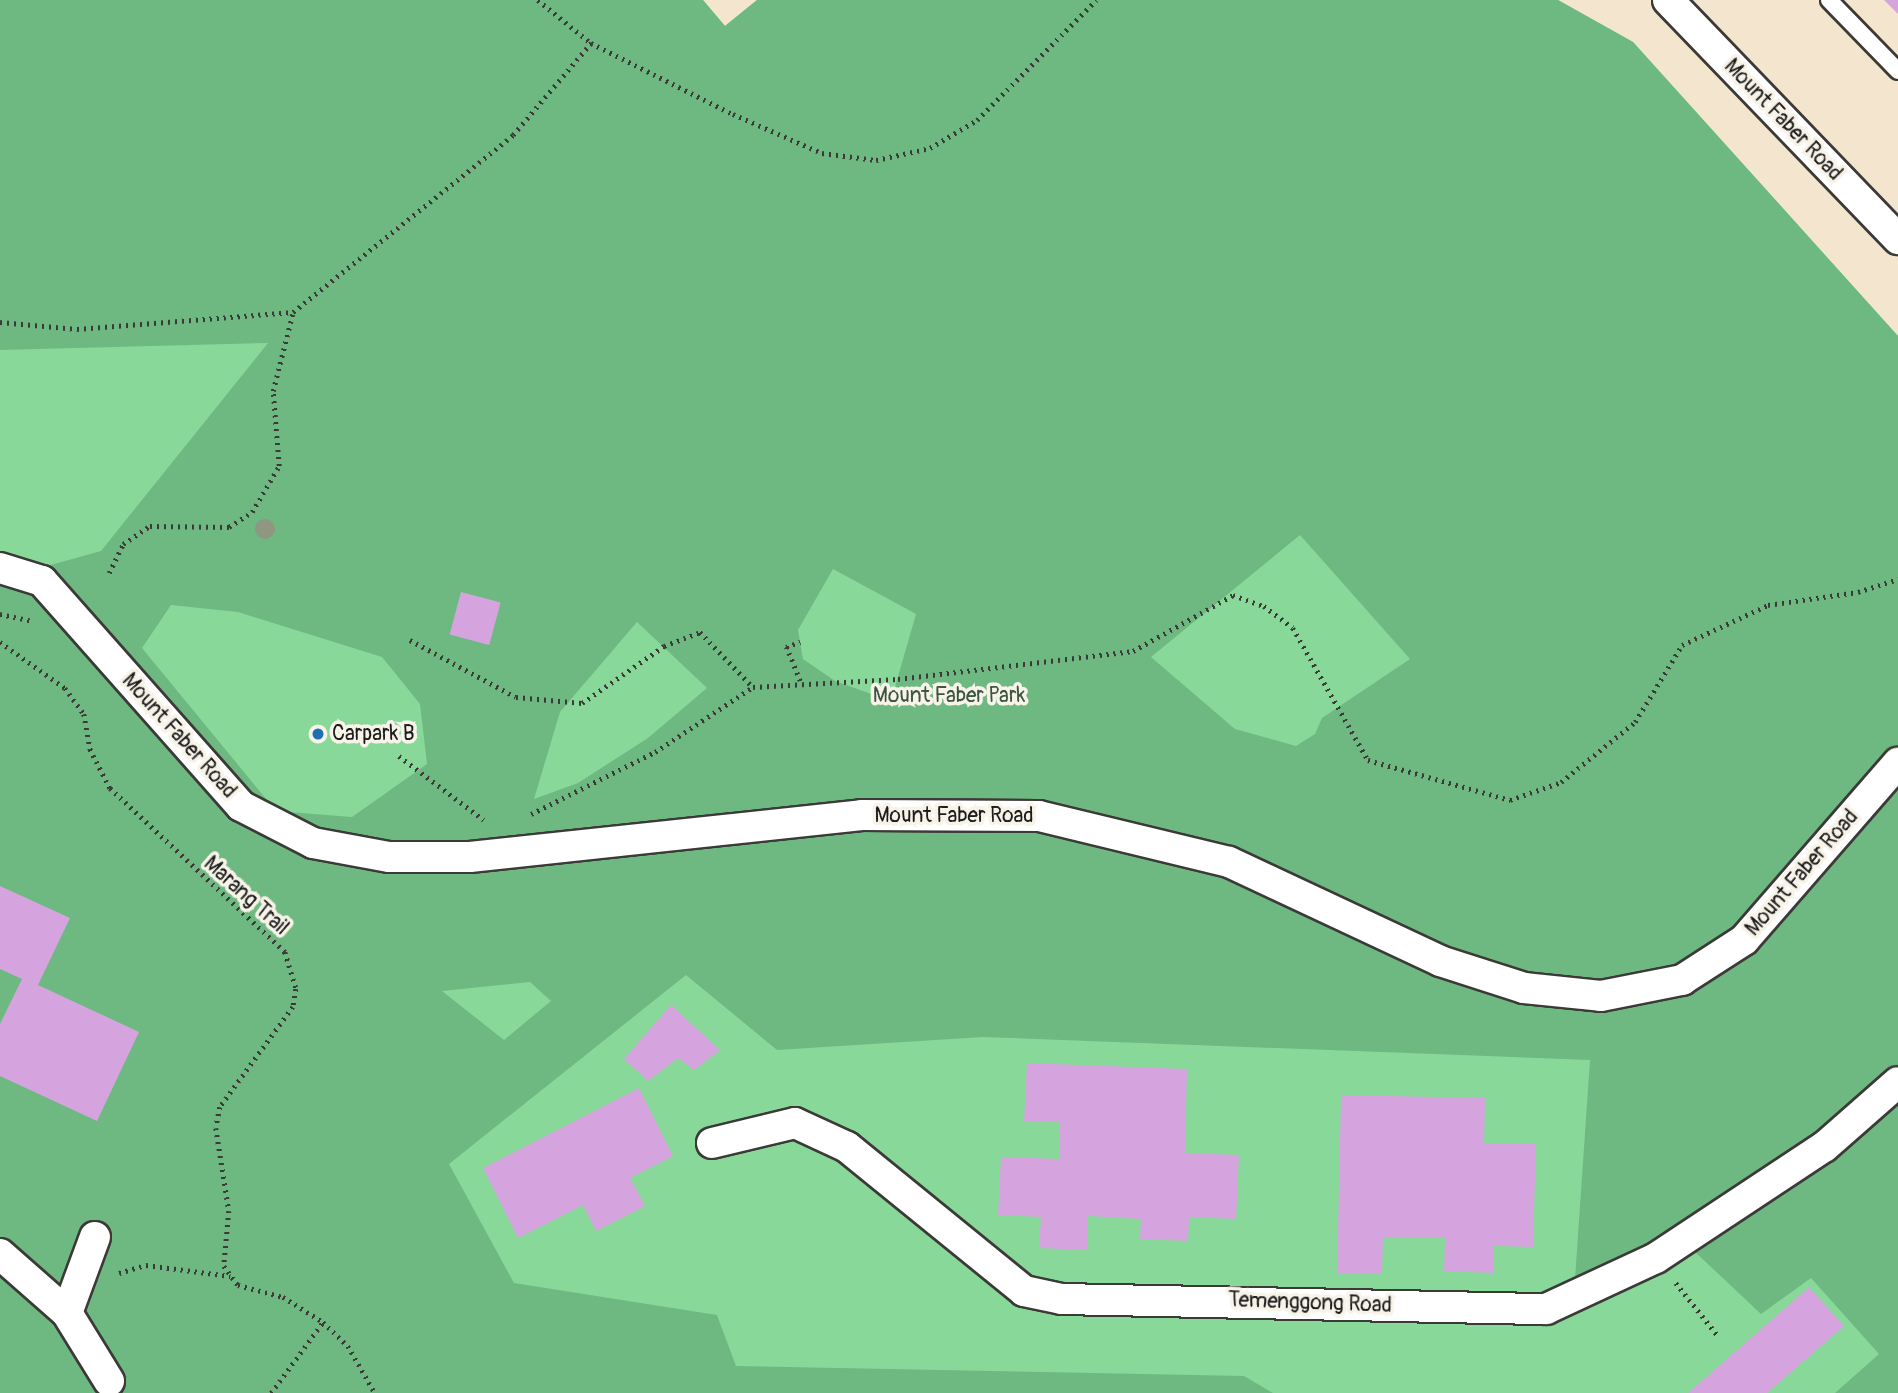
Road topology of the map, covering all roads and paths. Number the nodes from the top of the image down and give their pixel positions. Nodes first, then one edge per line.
1 (538, 0) edge
2 (1096, 0) edge
3 (1668, 0) edge
4 (1829, 0) edge
5 (591, 43) junction
6 (1898, 71) edge
7 (1898, 239) edge
8 (293, 312) junction
9 (0, 322) edge
10 (0, 568) edge
11 (109, 573) dead end
12 (1898, 579) edge
13 (410, 640) dead end
14 (0, 642) edge
15 (800, 642) dead end
16 (800, 681) junction
17 (753, 687) junction
18 (399, 756) dead end
19 (1898, 763) edge
20 (521, 815) dead end
21 (496, 819) dead end
22 (1898, 1082) edge
23 (712, 1143) dead end
24 (95, 1237) dead end
25 (0, 1254) edge
26 (1656, 1258) junction
27 (230, 1276) junction
28 (78, 1286) junction
29 (67, 1313) junction
30 (323, 1322) junction
31 (1719, 1337) dead end
32 (109, 1381) dead end
33 (271, 1393) edge
34 (375, 1393) edge

1 - 5 path
2 - 5 path
3 - 7 street, Mount Faber Road
4 - 6 lane
5 - 8 path
8 - 9 path
8 - 11 path
10 - 19 street, Mount Faber Road
12 - 16 path
13 - 17 path
14 - 27 path, Marang Trail
15 - 16 path
16 - 17 path
17 - 20 path
18 - 21 path
22 - 26 street, Temenggong Road
23 - 26 street, Temenggong Road
24 - 28 street
25 - 29 street
26 - 31 path
27 - 28 path
27 - 30 path
28 - 29 street
29 - 32 street
30 - 33 path
30 - 34 path

